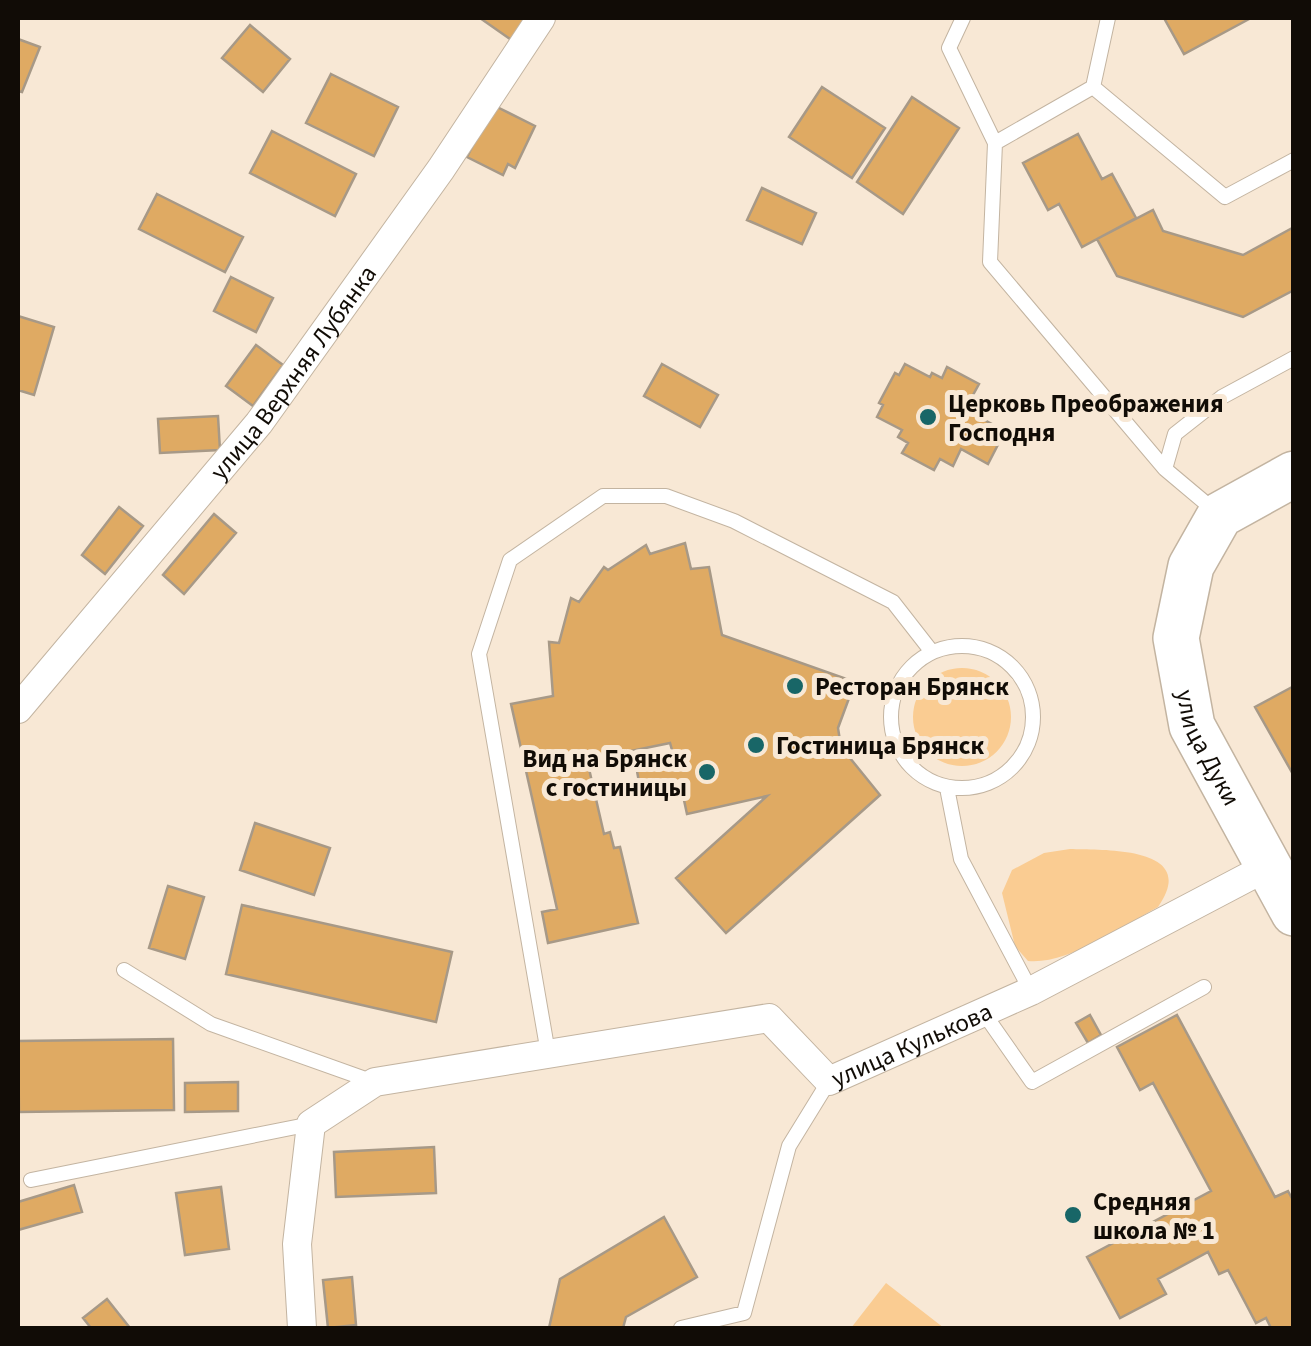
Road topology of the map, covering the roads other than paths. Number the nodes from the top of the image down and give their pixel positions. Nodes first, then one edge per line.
1 (541, 18) edge
2 (964, 18) edge
3 (1108, 18) edge
4 (1093, 87) junction
5 (994, 143) junction
6 (1294, 160) edge
7 (1294, 358) edge
8 (1165, 468) junction
9 (1294, 474) edge
10 (1220, 515) junction
11 (932, 652) junction
12 (18, 709) edge
13 (947, 788) junction
14 (1267, 867) junction
15 (1294, 914) edge
16 (124, 970) dead end
17 (1204, 987) dead end
18 (1032, 991) junction
19 (983, 1012) junction
20 (548, 1053) junction
21 (829, 1081) junction
22 (375, 1082) junction
23 (311, 1124) junction
24 (31, 1180) dead end
25 (302, 1328) edge
26 (680, 1328) edge

1 - 12 street, улица Верхняя Лубянка
2 - 5 lane
3 - 4 lane
4 - 5 lane
4 - 6 lane
5 - 8 lane
7 - 8 lane
8 - 10 lane
9 - 10 main road
10 - 14 main road, улица Дуки
11 - 13 lane
11 - 13 lane
11 - 20 lane
13 - 18 lane
14 - 15 main road, улица Дуки
14 - 18 street, улица Кулькова
16 - 22 lane
17 - 19 lane
18 - 19 street, улица Кулькова
19 - 21 street, улица Кулькова
20 - 21 street, улица Кулькова
20 - 22 street, улица Кулькова
21 - 26 lane
22 - 23 street
23 - 24 lane
23 - 25 street

